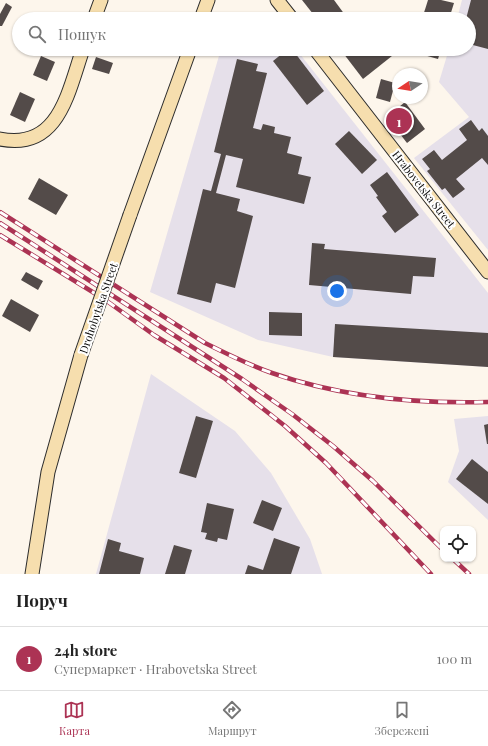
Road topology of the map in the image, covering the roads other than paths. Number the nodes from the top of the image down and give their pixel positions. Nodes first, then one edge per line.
1 (102, 0) edge
2 (208, 0) edge
3 (277, 0) edge
4 (97, 12) edge
5 (204, 12) edge
6 (286, 12) edge
7 (81, 56) edge
8 (187, 56) edge
9 (320, 56) edge
10 (0, 139) edge
11 (488, 272) edge
12 (32, 574) edge

1 - 4 main road
2 - 5 main road
3 - 6 main road
7 - 10 main road
8 - 12 main road, Drohobytska Street, bridge
9 - 11 main road, Hrabovetska Street

